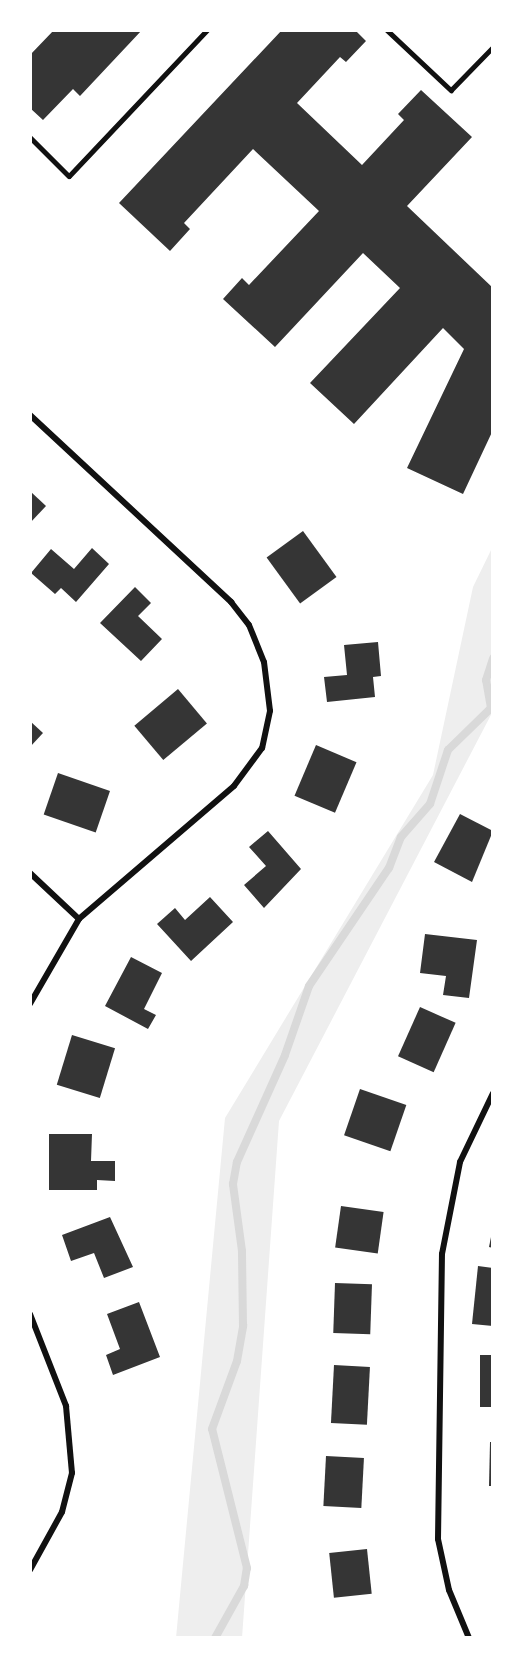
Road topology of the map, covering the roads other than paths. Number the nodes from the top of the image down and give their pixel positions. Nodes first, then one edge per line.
1 (207, 30) edge
2 (387, 30) edge
3 (493, 46) edge
4 (30, 137) edge
5 (30, 415) edge
6 (30, 873) edge
7 (79, 919) junction
8 (30, 1004) edge
9 (493, 1093) edge
10 (30, 1314) edge
11 (30, 1570) edge
12 (469, 1638) edge

1 - 4 lane
2 - 3 lane
5 - 7 street
6 - 7 street
7 - 8 street
9 - 12 street
10 - 11 street

